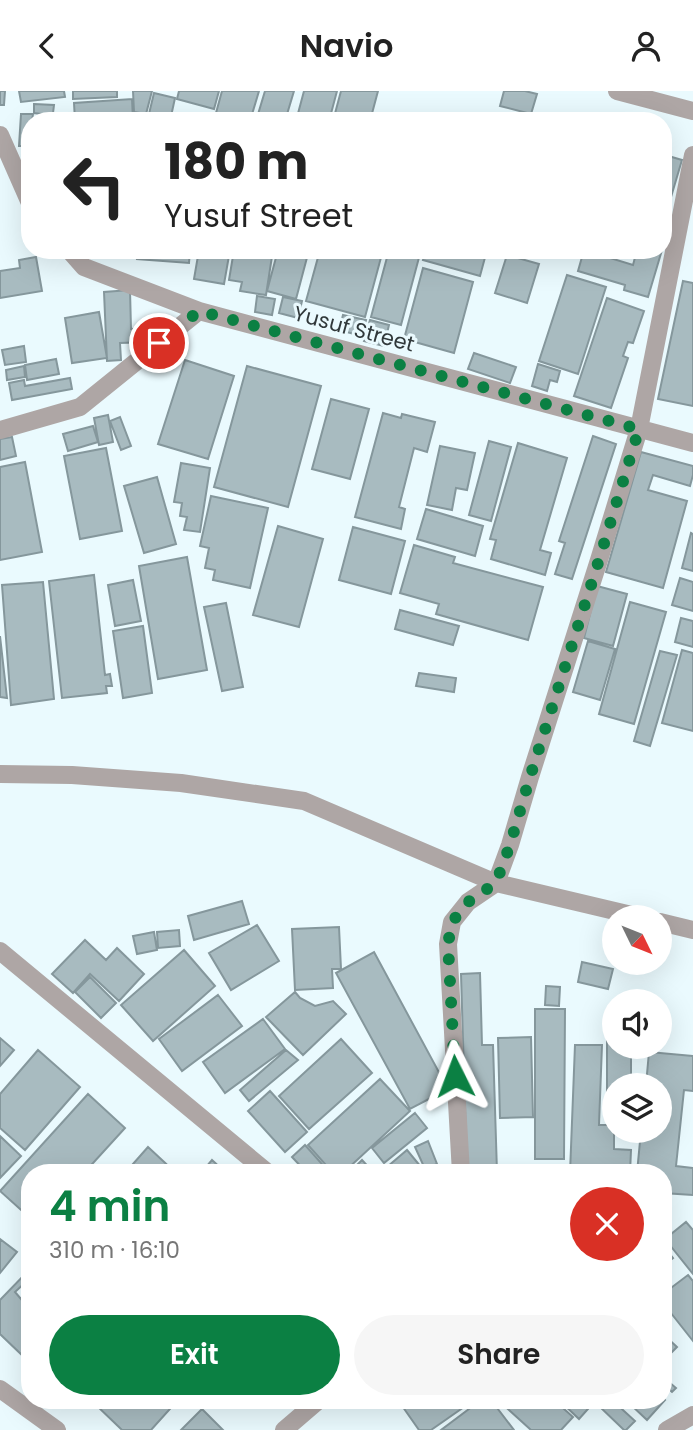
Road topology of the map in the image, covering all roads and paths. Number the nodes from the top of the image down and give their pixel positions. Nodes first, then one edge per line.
1 (617, 91) edge
2 (693, 110) edge
3 (0, 135) edge
4 (693, 155) edge
5 (21, 183) edge
6 (77, 259) edge
7 (199, 311) junction
8 (639, 429) junction
9 (0, 430) edge
10 (693, 443) edge
11 (0, 774) edge
12 (496, 883) junction
13 (602, 908) edge
14 (672, 925) edge
15 (693, 930) edge
16 (0, 951) edge
17 (257, 1164) edge
18 (460, 1164) edge
19 (0, 1389) edge
20 (21, 1404) edge
21 (28, 1409) edge
22 (309, 1409) edge
23 (693, 1415) edge
24 (57, 1430) edge
25 (285, 1430) edge
26 (667, 1430) edge

1 - 2 street
3 - 5 street
4 - 8 street
6 - 7 street, Yusuf Street
7 - 8 street, Yusuf Street
7 - 9 street
8 - 10 street, Yusuf Street
8 - 12 street
11 - 12 street
12 - 13 street
12 - 18 street
14 - 15 street
16 - 17 street
19 - 20 street
21 - 24 street
22 - 25 street
23 - 26 street

